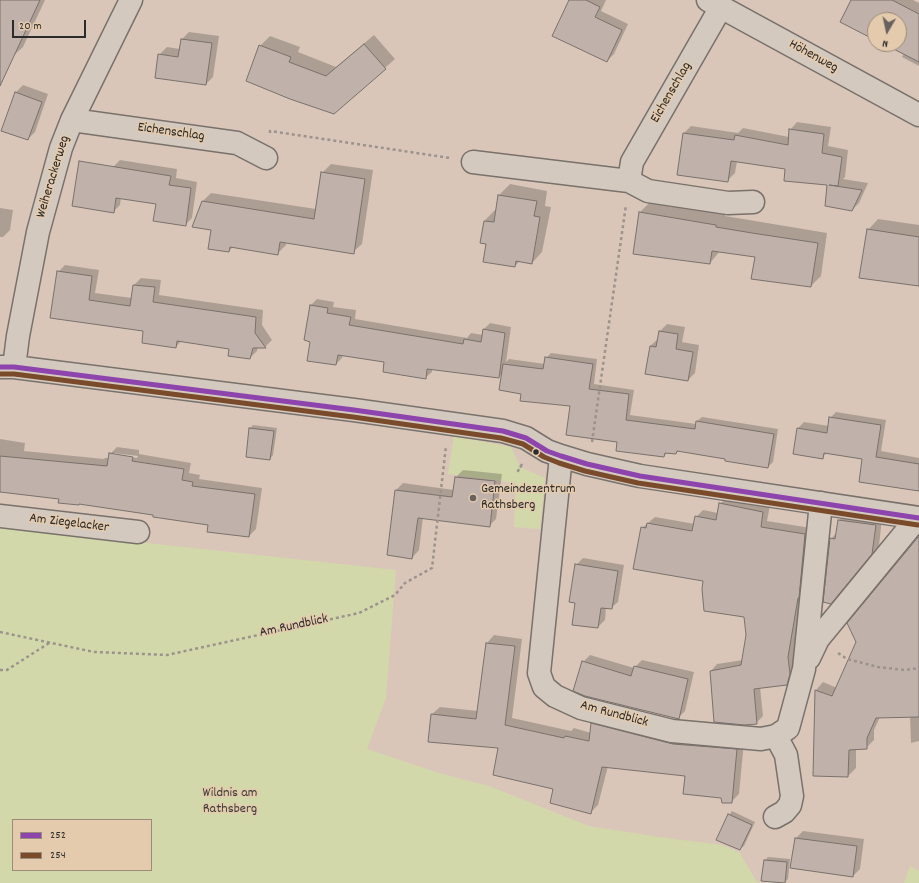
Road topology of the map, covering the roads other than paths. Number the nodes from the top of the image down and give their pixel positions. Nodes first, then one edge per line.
1 (131, 0) edge
2 (714, 3) edge
3 (919, 115) edge
4 (72, 120) junction
5 (266, 158) road end
6 (473, 162) road end
7 (629, 181) junction
8 (753, 202) dead end
9 (7, 366) edge
10 (561, 456) junction
11 (821, 503) junction
12 (0, 516) edge
13 (916, 517) edge
14 (138, 532) dead end
15 (804, 669) junction
16 (776, 736) junction
17 (775, 817) dead end

1 - 4 street, Weiherackerweg
2 - 3 street, Höhenweg
2 - 7 street, Eichenschlag
4 - 5 street, Eichenschlag
4 - 9 street, Weiherackerweg
6 - 7 street
7 - 8 street
9 - 10 street
10 - 11 street
10 - 16 street, Am Rundblick
11 - 13 street
11 - 15 street
12 - 14 street, Am Ziegelacker
13 - 15 street
15 - 16 street
16 - 17 street

